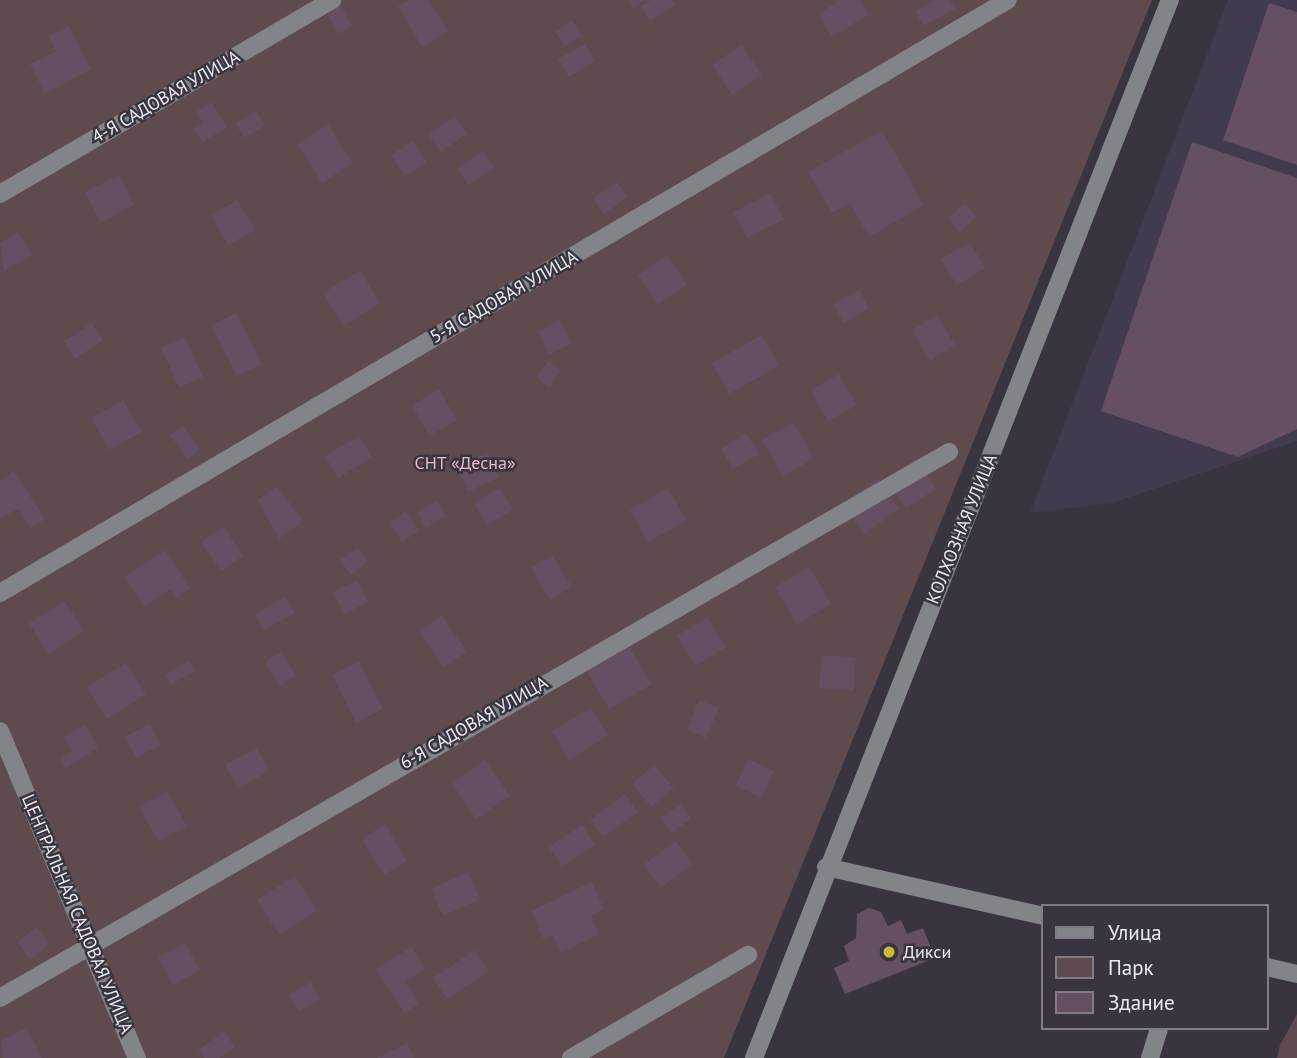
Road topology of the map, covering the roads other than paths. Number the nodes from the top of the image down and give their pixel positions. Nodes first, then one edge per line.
1 (332, 0) edge
2 (1008, 0) edge
3 (1170, 0) edge
4 (0, 194) edge
5 (949, 452) dead end
6 (0, 593) edge
7 (0, 731) edge
8 (826, 867) junction
9 (1042, 916) edge
10 (91, 942) junction
11 (748, 955) dead end
12 (1269, 967) edge
13 (1297, 974) edge
14 (0, 998) edge
15 (1158, 1030) edge
16 (137, 1058) edge
17 (571, 1058) edge
18 (754, 1058) edge
19 (1150, 1058) edge

1 - 4 street, 4-Я САДОВАЯ УЛИЦА
2 - 6 street, 5-Я САДОВАЯ УЛИЦА
3 - 8 street, КОЛХОЗНАЯ УЛИЦА
5 - 10 street, 6-Я САДОВАЯ УЛИЦА
7 - 10 street, ЦЕНТРАЛЬНАЯ САДОВАЯ УЛИЦА
8 - 9 street
8 - 18 street, КОЛХОЗНАЯ УЛИЦА
10 - 14 street, 6-Я САДОВАЯ УЛИЦА
10 - 16 street, ЦЕНТРАЛЬНАЯ САДОВАЯ УЛИЦА
11 - 17 street
12 - 13 street
15 - 19 street

